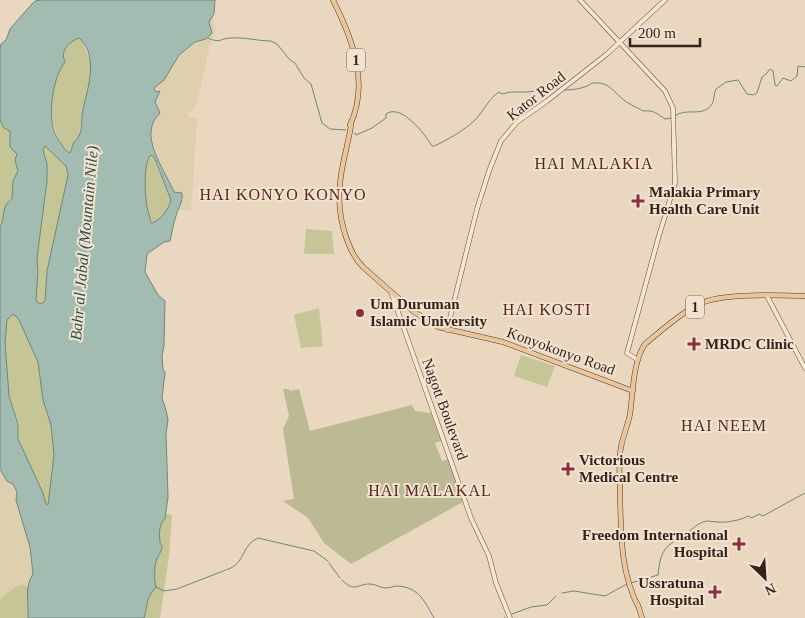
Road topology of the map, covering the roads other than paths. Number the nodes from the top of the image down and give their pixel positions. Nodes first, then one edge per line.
1 (334, 0) edge
2 (580, 0) edge
3 (666, 0) edge
4 (620, 44) junction
5 (392, 292) junction
6 (767, 296) junction
7 (805, 296) edge
8 (447, 330) junction
9 (638, 360) junction
10 (805, 368) edge
11 (633, 390) junction
12 (510, 618) edge
13 (642, 618) edge

1 - 5 main road, Konyokonyo Road / 1
2 - 4 street
3 - 4 street, Kator Road
4 - 8 street, Kator Road
4 - 9 street
5 - 8 main road, Konyokonyo Road / 1
5 - 12 street, Nagott Boulevard
6 - 7 main road, 1
6 - 9 main road, 1
6 - 10 street
8 - 11 main road, Konyokonyo Road / 1
9 - 11 main road, 1
11 - 13 main road

